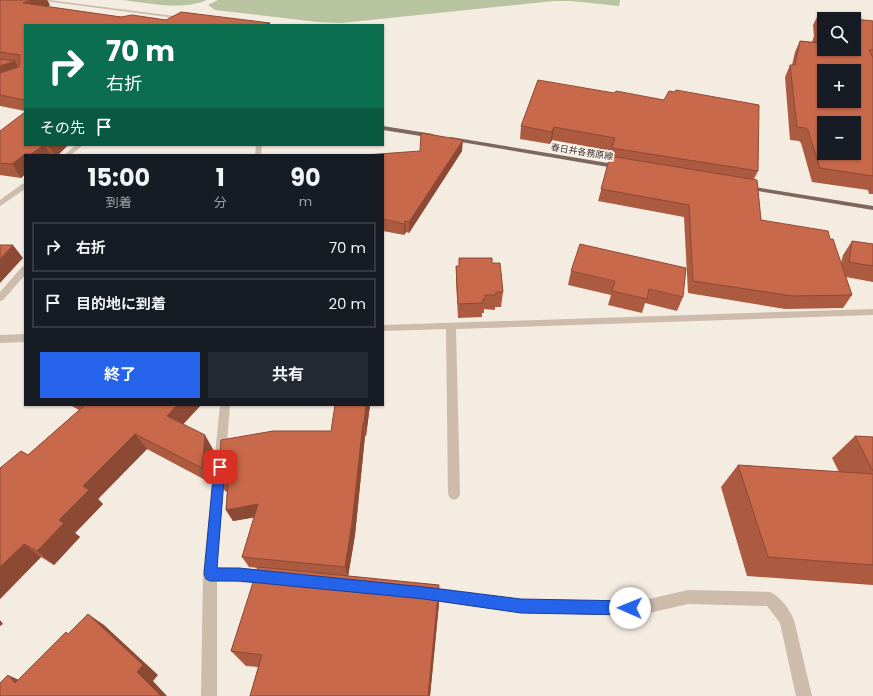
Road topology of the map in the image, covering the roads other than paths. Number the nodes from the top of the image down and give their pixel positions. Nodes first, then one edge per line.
1 (39, 0) edge
2 (166, 24) edge
3 (384, 128) edge
4 (438, 137) edge
5 (446, 138) edge
6 (79, 146) edge
7 (68, 154) edge
8 (626, 168) edge
9 (24, 187) edge
10 (741, 187) edge
11 (0, 204) edge
12 (873, 208) edge
13 (24, 270) edge
14 (0, 298) edge
15 (873, 312) edge
16 (451, 326) junction
17 (384, 328) edge
18 (24, 338) edge
19 (0, 339) edge
20 (225, 406) edge
21 (454, 494) dead end
22 (210, 574) junction
23 (285, 579) edge
24 (408, 592) edge
25 (209, 696) edge
26 (804, 696) edge

1 - 2 street
3 - 4 main road
5 - 8 main road, 春日井各務原線
6 - 7 street
9 - 11 street
10 - 12 main road
13 - 14 street
15 - 16 street
16 - 17 street
16 - 21 street
18 - 19 street
20 - 22 street
22 - 23 street
22 - 25 street
24 - 26 street

